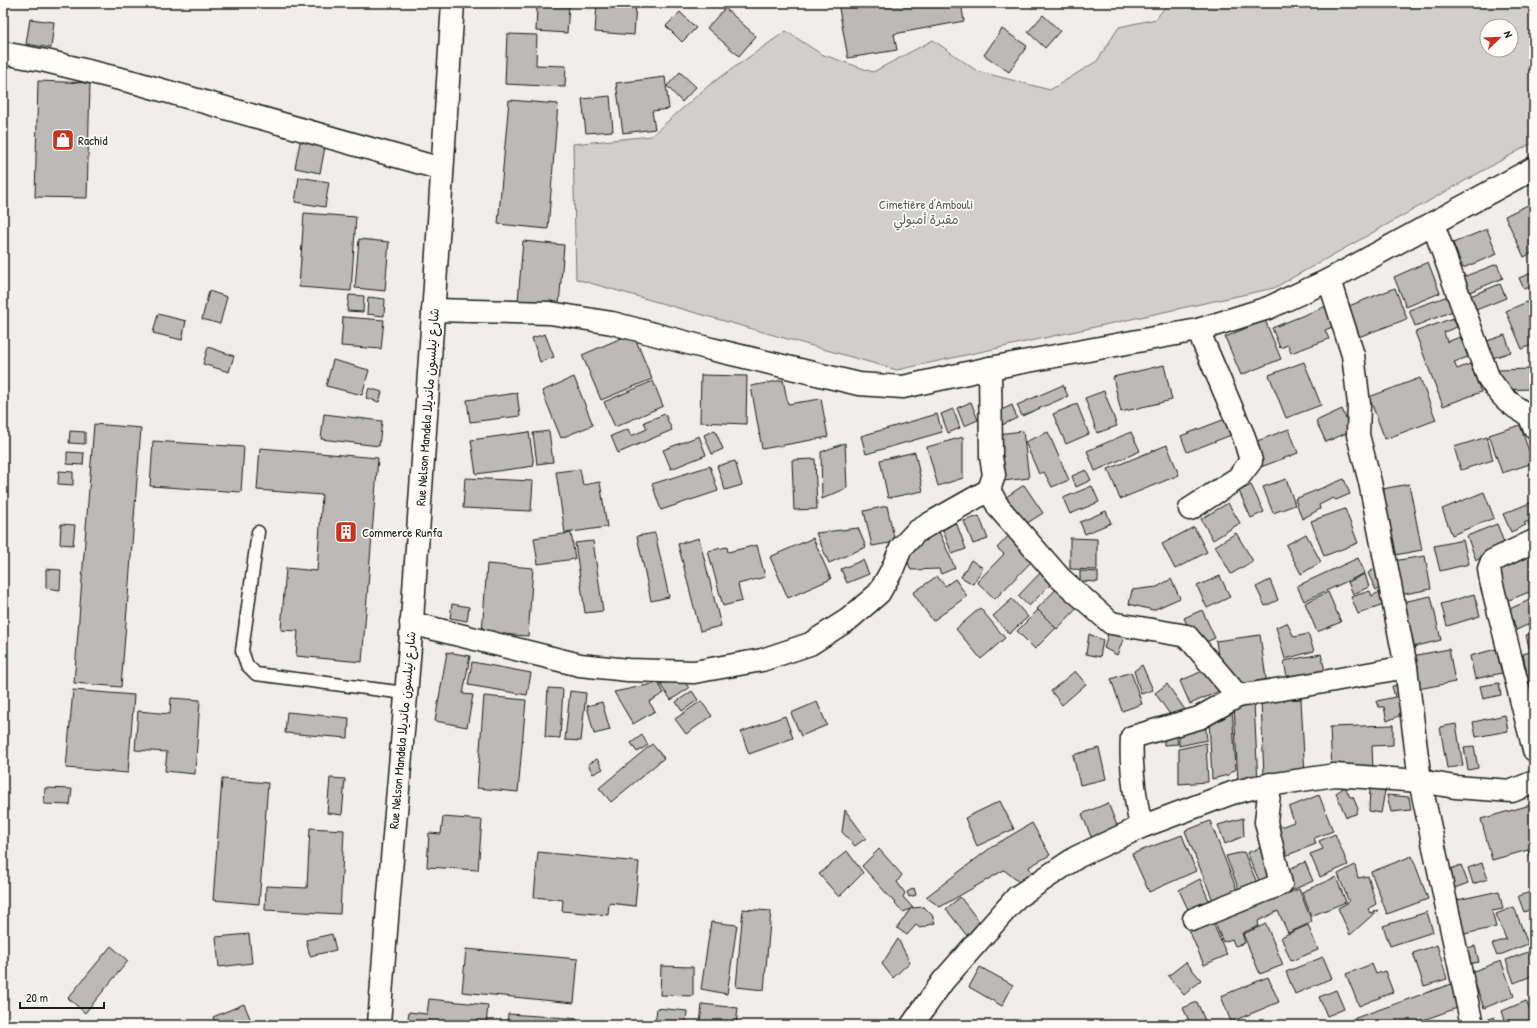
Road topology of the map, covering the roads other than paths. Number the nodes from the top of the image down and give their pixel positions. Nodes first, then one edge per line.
1 (453, 3) edge
2 (3, 53) edge
3 (1534, 168) edge
4 (442, 169) junction
5 (1433, 224) junction
6 (1329, 280) junction
7 (433, 310) junction
8 (1198, 330) junction
9 (990, 368) junction
10 (1534, 427) edge
11 (989, 490) junction
12 (1190, 509) dead end
13 (258, 532) dead end
14 (1534, 541) edge
15 (411, 623) junction
16 (1406, 667) junction
17 (405, 693) junction
18 (1238, 696) junction
19 (1534, 750) edge
20 (1420, 781) junction
21 (1534, 782) edge
22 (1270, 784) junction
23 (1141, 827) junction
24 (1194, 919) dead end
25 (379, 1025) edge
26 (912, 1025) edge
27 (1472, 1025) edge

1 - 4 street, Rue Nelson Mandela شارع نيلسون مانديلا
2 - 4 street
3 - 5 street
4 - 7 street, Rue Nelson Mandela شارع نيلسون مانديلا
5 - 6 street
5 - 10 street
6 - 8 street
6 - 16 street
7 - 9 street
7 - 15 street, Rue Nelson Mandela شارع نيلسون مانديلا
8 - 9 street
8 - 12 street
9 - 11 street
11 - 15 street
11 - 18 street
13 - 17 lane
14 - 19 street
15 - 17 street, Rue Nelson Mandela شارع نيلسون مانديلا
16 - 18 street
16 - 20 street
17 - 25 street, Rue Nelson Mandela شارع نيلسون مانديلا
18 - 23 street
20 - 21 street
20 - 22 street
20 - 27 street
22 - 23 street
22 - 24 street
23 - 26 street

